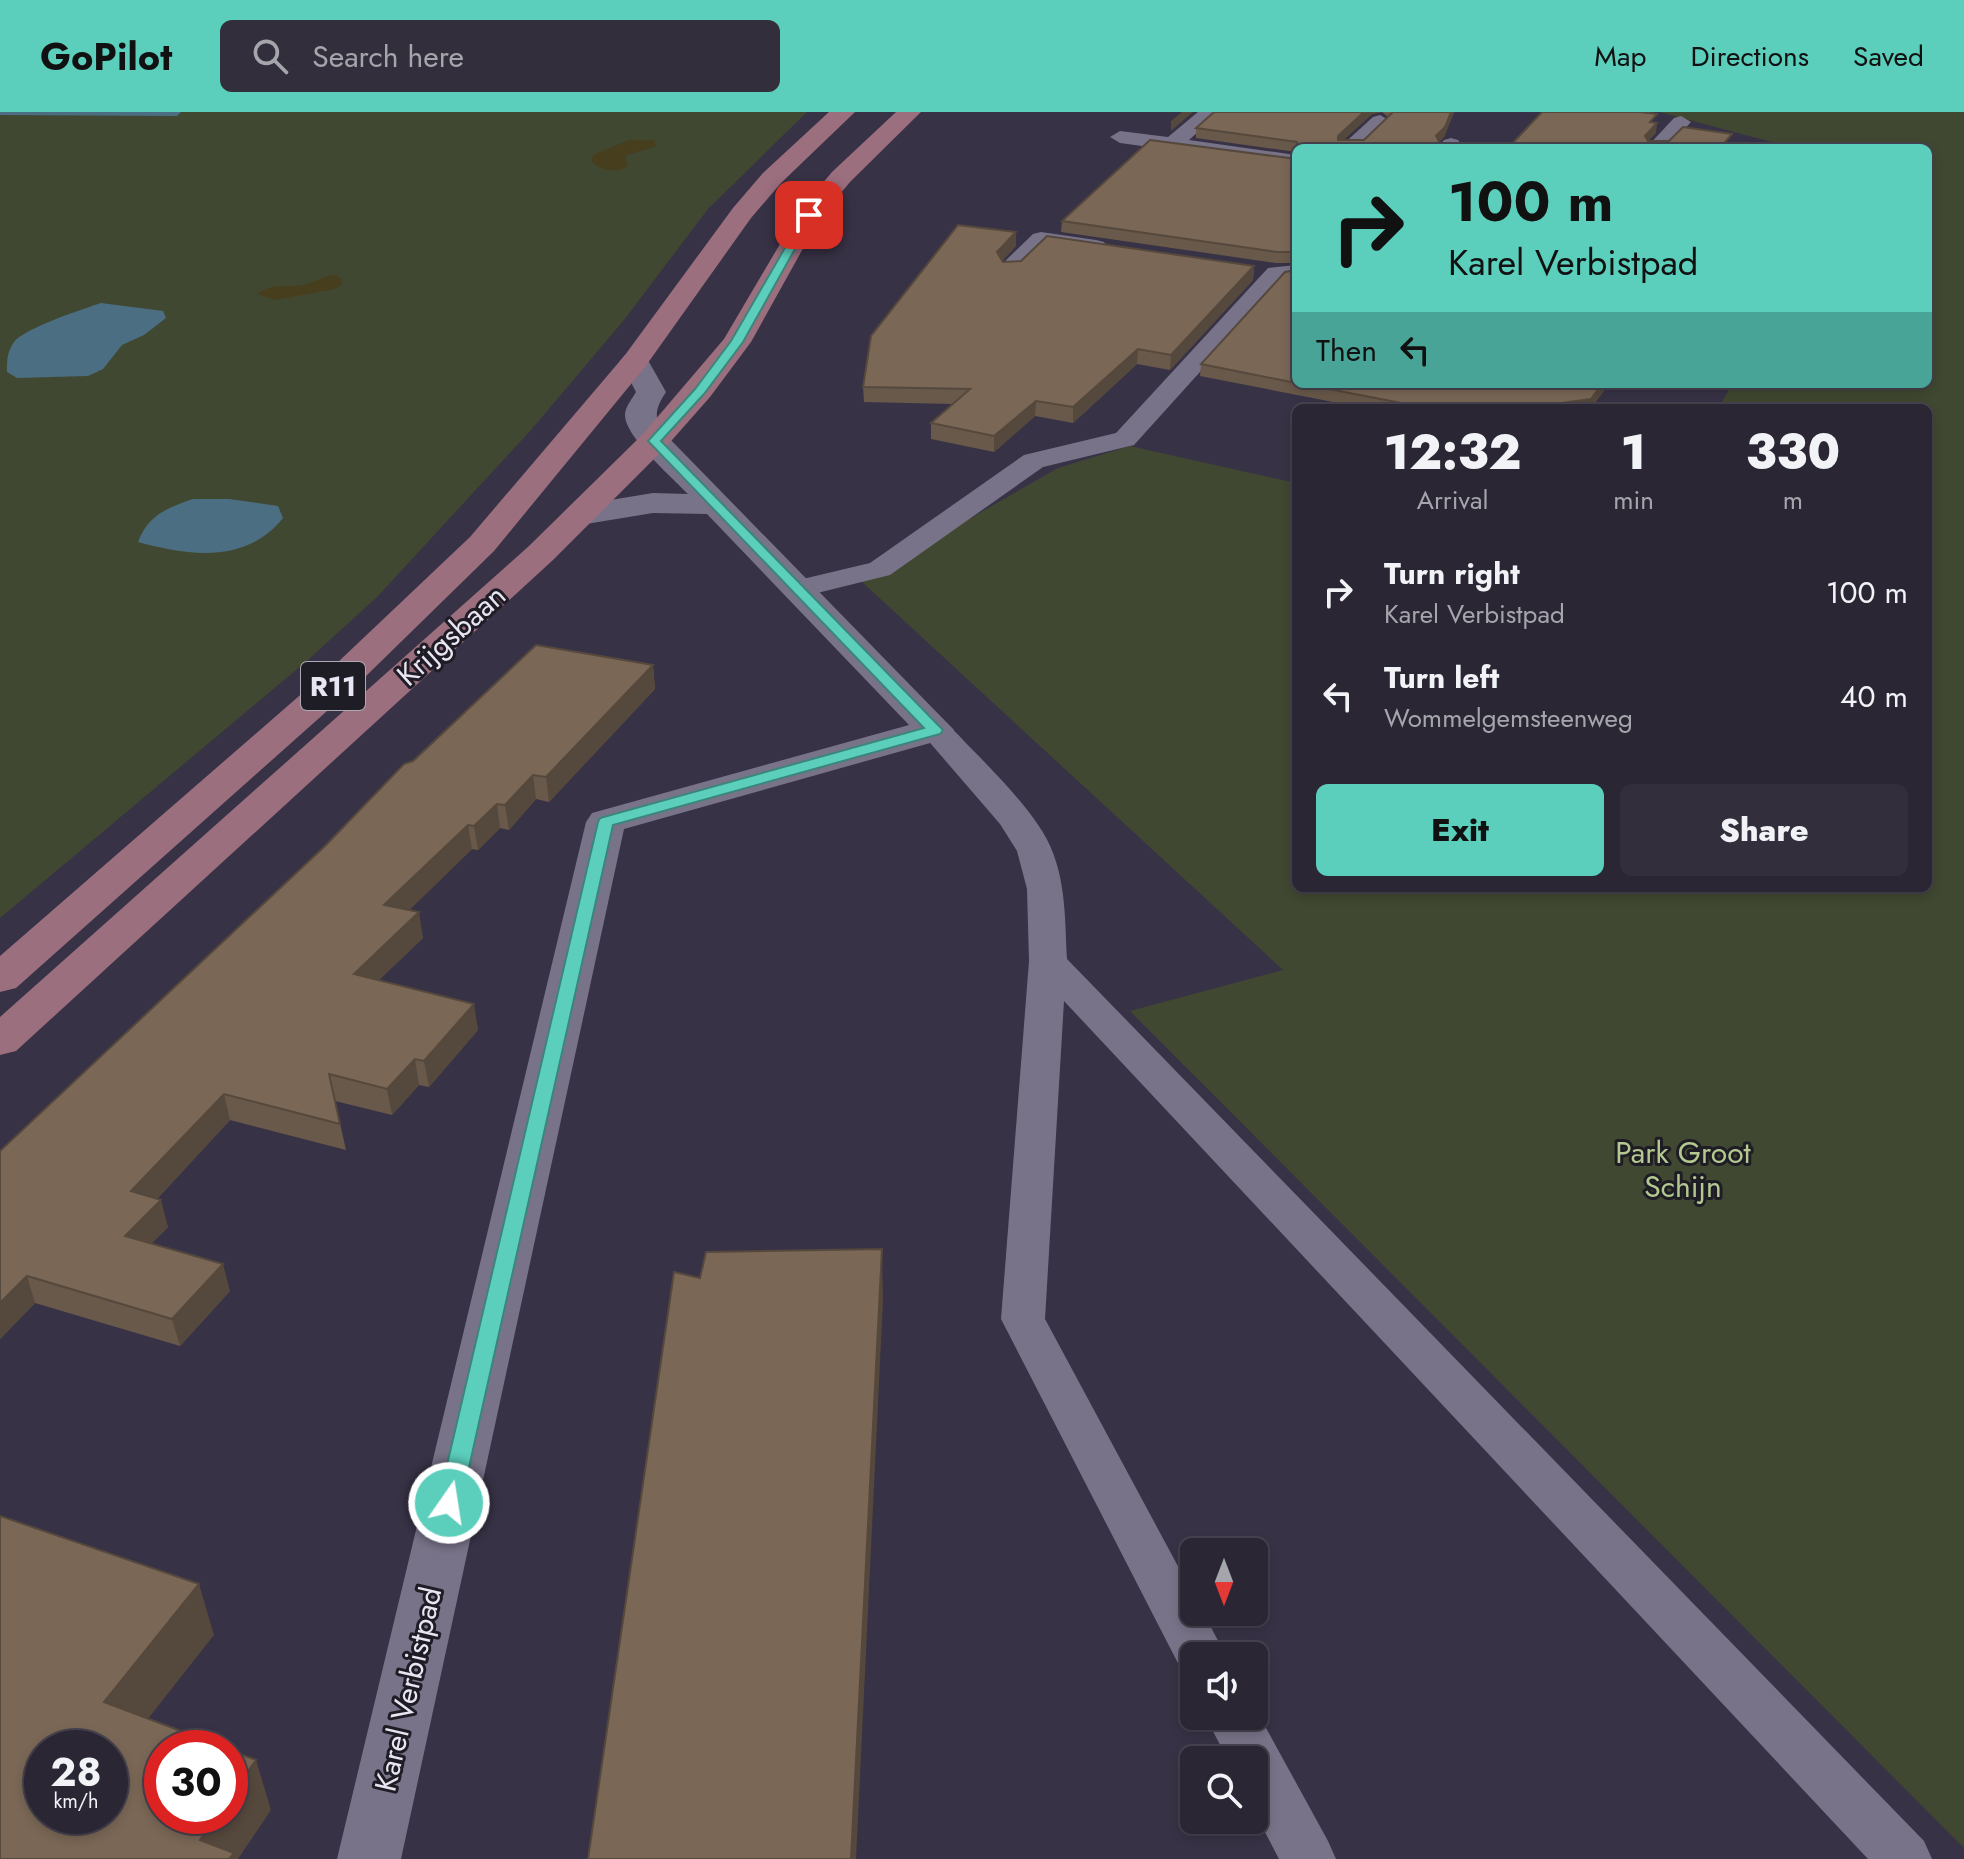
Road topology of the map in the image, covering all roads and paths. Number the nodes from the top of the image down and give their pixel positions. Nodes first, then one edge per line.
1 (843, 112) edge
2 (909, 112) edge
3 (1210, 112) edge
4 (1380, 121) edge
5 (1681, 122) dead end
6 (1120, 137) dead end
7 (1172, 144) junction
8 (1354, 144) edge
9 (1660, 144) edge
10 (1292, 160) edge
11 (1119, 251) edge
12 (1011, 268) edge
13 (1245, 269) edge
14 (1286, 273) edge
15 (635, 361) junction
16 (654, 441) junction
17 (718, 505) junction
18 (580, 515) junction
19 (797, 589) junction
20 (935, 730) junction
21 (1048, 961) junction
22 (0, 979) edge
23 (0, 1041) edge
24 (1193, 1642) edge
25 (1239, 1730) edge
26 (369, 1859) edge
27 (1308, 1859) edge
28 (1904, 1859) edge

1 - 15 main road, Krijgsbaan / R11
2 - 16 main road, Krijgsbaan / R11
3 - 7 lane
4 - 8 lane
5 - 9 lane
6 - 7 lane
7 - 10 lane
11 - 12 lane
13 - 14 lane
14 - 19 lane
15 - 16 street
15 - 22 main road, Krijgsbaan / R11
16 - 17 street
16 - 18 main road, Krijgsbaan / R11
17 - 18 street
17 - 19 street
18 - 23 main road, Krijgsbaan / R11
19 - 20 street
20 - 21 lane
20 - 26 street, Karel Verbistpad
21 - 24 lane
21 - 28 lane
25 - 27 lane

